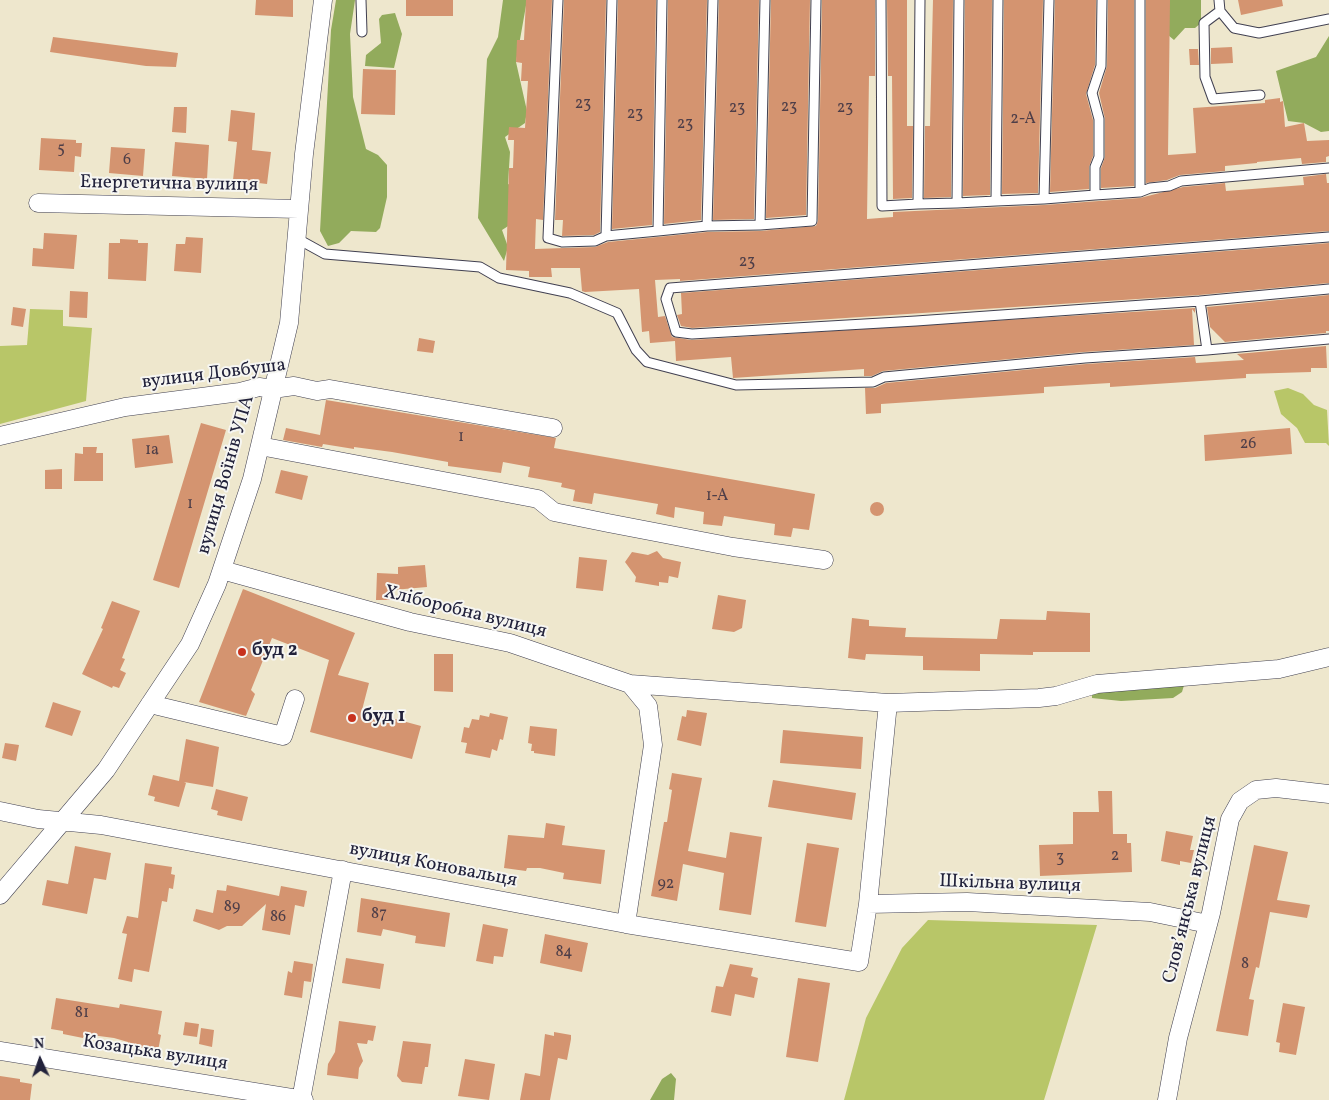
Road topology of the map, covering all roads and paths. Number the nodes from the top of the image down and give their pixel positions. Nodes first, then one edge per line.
1 (323, 0) edge
2 (362, 0) edge
3 (558, 0) edge
4 (612, 0) edge
5 (662, 0) edge
6 (712, 0) edge
7 (765, 0) edge
8 (816, 0) edge
9 (881, 0) edge
10 (920, 0) edge
11 (959, 0) edge
12 (998, 0) edge
13 (1050, 0) edge
14 (1102, 0) edge
15 (1140, 0) edge
16 (1219, 0) edge
17 (1220, 11) junction
18 (1329, 19) edge
19 (362, 32) dead end
20 (1260, 95) dead end
21 (1329, 168) edge
22 (1140, 192) junction
23 (1095, 194) junction
24 (1044, 198) junction
25 (996, 201) junction
26 (38, 203) dead end
27 (957, 203) junction
28 (918, 204) junction
29 (299, 209) junction
30 (760, 225) junction
31 (707, 226) junction
32 (658, 231) junction
33 (606, 236) junction
34 (296, 238) junction
35 (1329, 238) edge
36 (1329, 289) edge
37 (1200, 301) junction
38 (1329, 339) edge
39 (1207, 350) junction
40 (273, 389) junction
41 (553, 428) dead end
42 (0, 436) edge
43 (260, 446) junction
44 (824, 560) dead end
45 (222, 570) junction
46 (1329, 657) edge
47 (630, 684) junction
48 (295, 699) dead end
49 (888, 703) junction
50 (150, 704) junction
51 (1329, 794) edge
52 (0, 811) edge
53 (64, 820) junction
54 (343, 870) junction
55 (0, 895) edge
56 (868, 904) junction
57 (626, 924) junction
58 (1208, 924) junction
59 (0, 1051) edge
60 (302, 1100) edge
61 (1167, 1100) edge

1 - 29 street, вулиця Воїнів УПА
2 - 19 lane
3 - 33 lane
4 - 33 lane
5 - 32 lane
6 - 31 lane
7 - 30 lane
8 - 30 lane
9 - 28 lane
10 - 28 lane
11 - 27 lane
12 - 25 lane
13 - 24 lane
14 - 23 lane
15 - 22 lane
16 - 17 lane
17 - 18 lane
17 - 20 lane
21 - 22 lane
22 - 23 lane
23 - 24 lane
24 - 25 lane
25 - 27 lane
26 - 29 street, Енергетична вулиця
27 - 28 lane
29 - 34 street, вулиця Воїнів УПА
30 - 31 lane
31 - 32 lane
32 - 33 lane
34 - 39 lane
34 - 40 street, вулиця Воїнів УПА
35 - 37 lane
36 - 37 lane
37 - 39 lane
38 - 39 lane
40 - 41 street, вулиця Довбуша
40 - 42 street, вулиця Довбуша
40 - 43 street, вулиця Воїнів УПА
43 - 44 street
43 - 45 street, вулиця Воїнів УПА
45 - 47 street, Хліборобна вулиця
45 - 50 street, вулиця Воїнів УПА
46 - 49 street, Хліборобна вулиця
47 - 49 street, Хліборобна вулиця
47 - 57 street
48 - 50 street
49 - 56 street
50 - 53 street, вулиця Воїнів УПА
51 - 58 street, Словʼянська вулиця
52 - 53 street, вулиця Коновальця
53 - 54 street, вулиця Коновальця
53 - 55 street, вулиця Воїнів УПА
54 - 57 street, вулиця Коновальця
54 - 60 street
56 - 57 street, вулиця Коновальця
56 - 58 street, Шкільна вулиця
58 - 61 street, Словʼянська вулиця
59 - 60 street, Козацька вулиця

